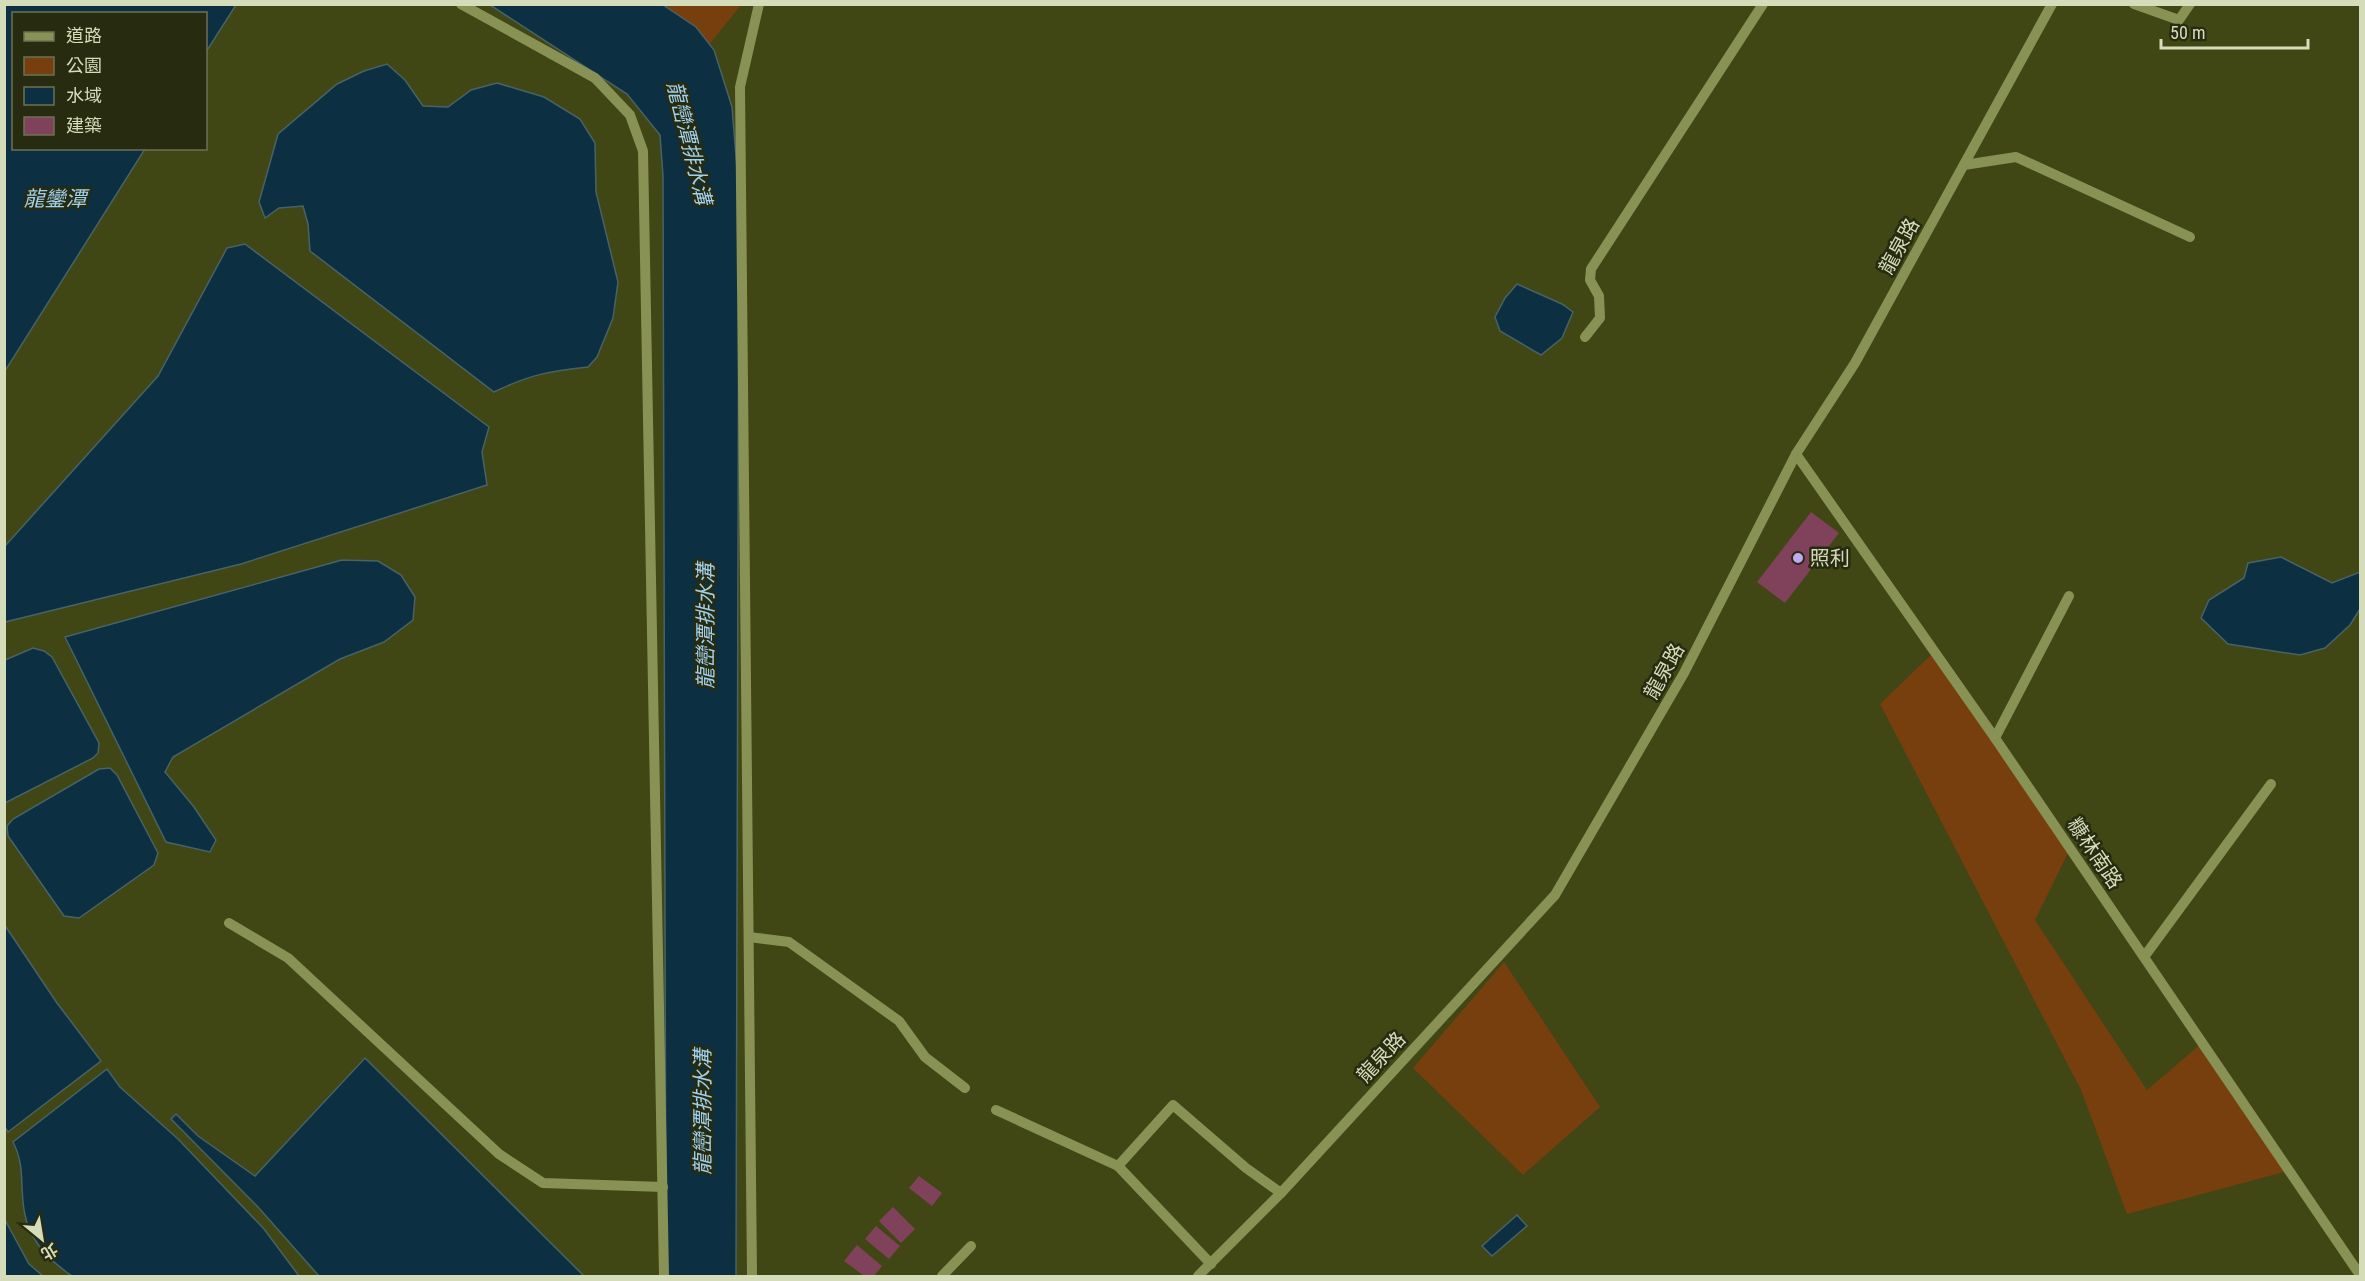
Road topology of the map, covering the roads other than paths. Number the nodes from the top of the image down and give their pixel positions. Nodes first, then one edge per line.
1 (461, 4) edge
2 (759, 4) edge
3 (1763, 4) edge
4 (2052, 4) edge
5 (2134, 4) edge
6 (2190, 4) edge
7 (1964, 165) junction
8 (2190, 237) dead end
9 (1585, 337) dead end
10 (1796, 454) junction
11 (2069, 596) dead end
12 (1995, 738) junction
13 (2271, 784) dead end
14 (230, 923) dead end
15 (749, 937) junction
16 (2144, 957) junction
17 (965, 1088) dead end
18 (996, 1110) dead end
19 (1118, 1166) junction
20 (663, 1187) junction
21 (1281, 1193) junction
22 (971, 1246) dead end
23 (1211, 1264) junction
24 (2361, 1275) edge
25 (663, 1276) edge
26 (752, 1276) edge
27 (942, 1276) edge
28 (1198, 1276) edge

1 - 20 street
2 - 15 street
3 - 9 street
4 - 7 street, 龍泉路
5 - 6 street
7 - 8 street
7 - 10 street, 龍泉路
10 - 12 street, 糠林南路
10 - 21 street, 龍泉路
11 - 12 street
12 - 16 street, 糠林南路
13 - 16 street
14 - 20 street
15 - 17 street
15 - 26 street
16 - 24 street, 糠林南路
18 - 19 street
19 - 21 street
19 - 23 street
20 - 25 street
21 - 23 street, 龍泉路
22 - 27 street
23 - 28 street, 龍泉路

